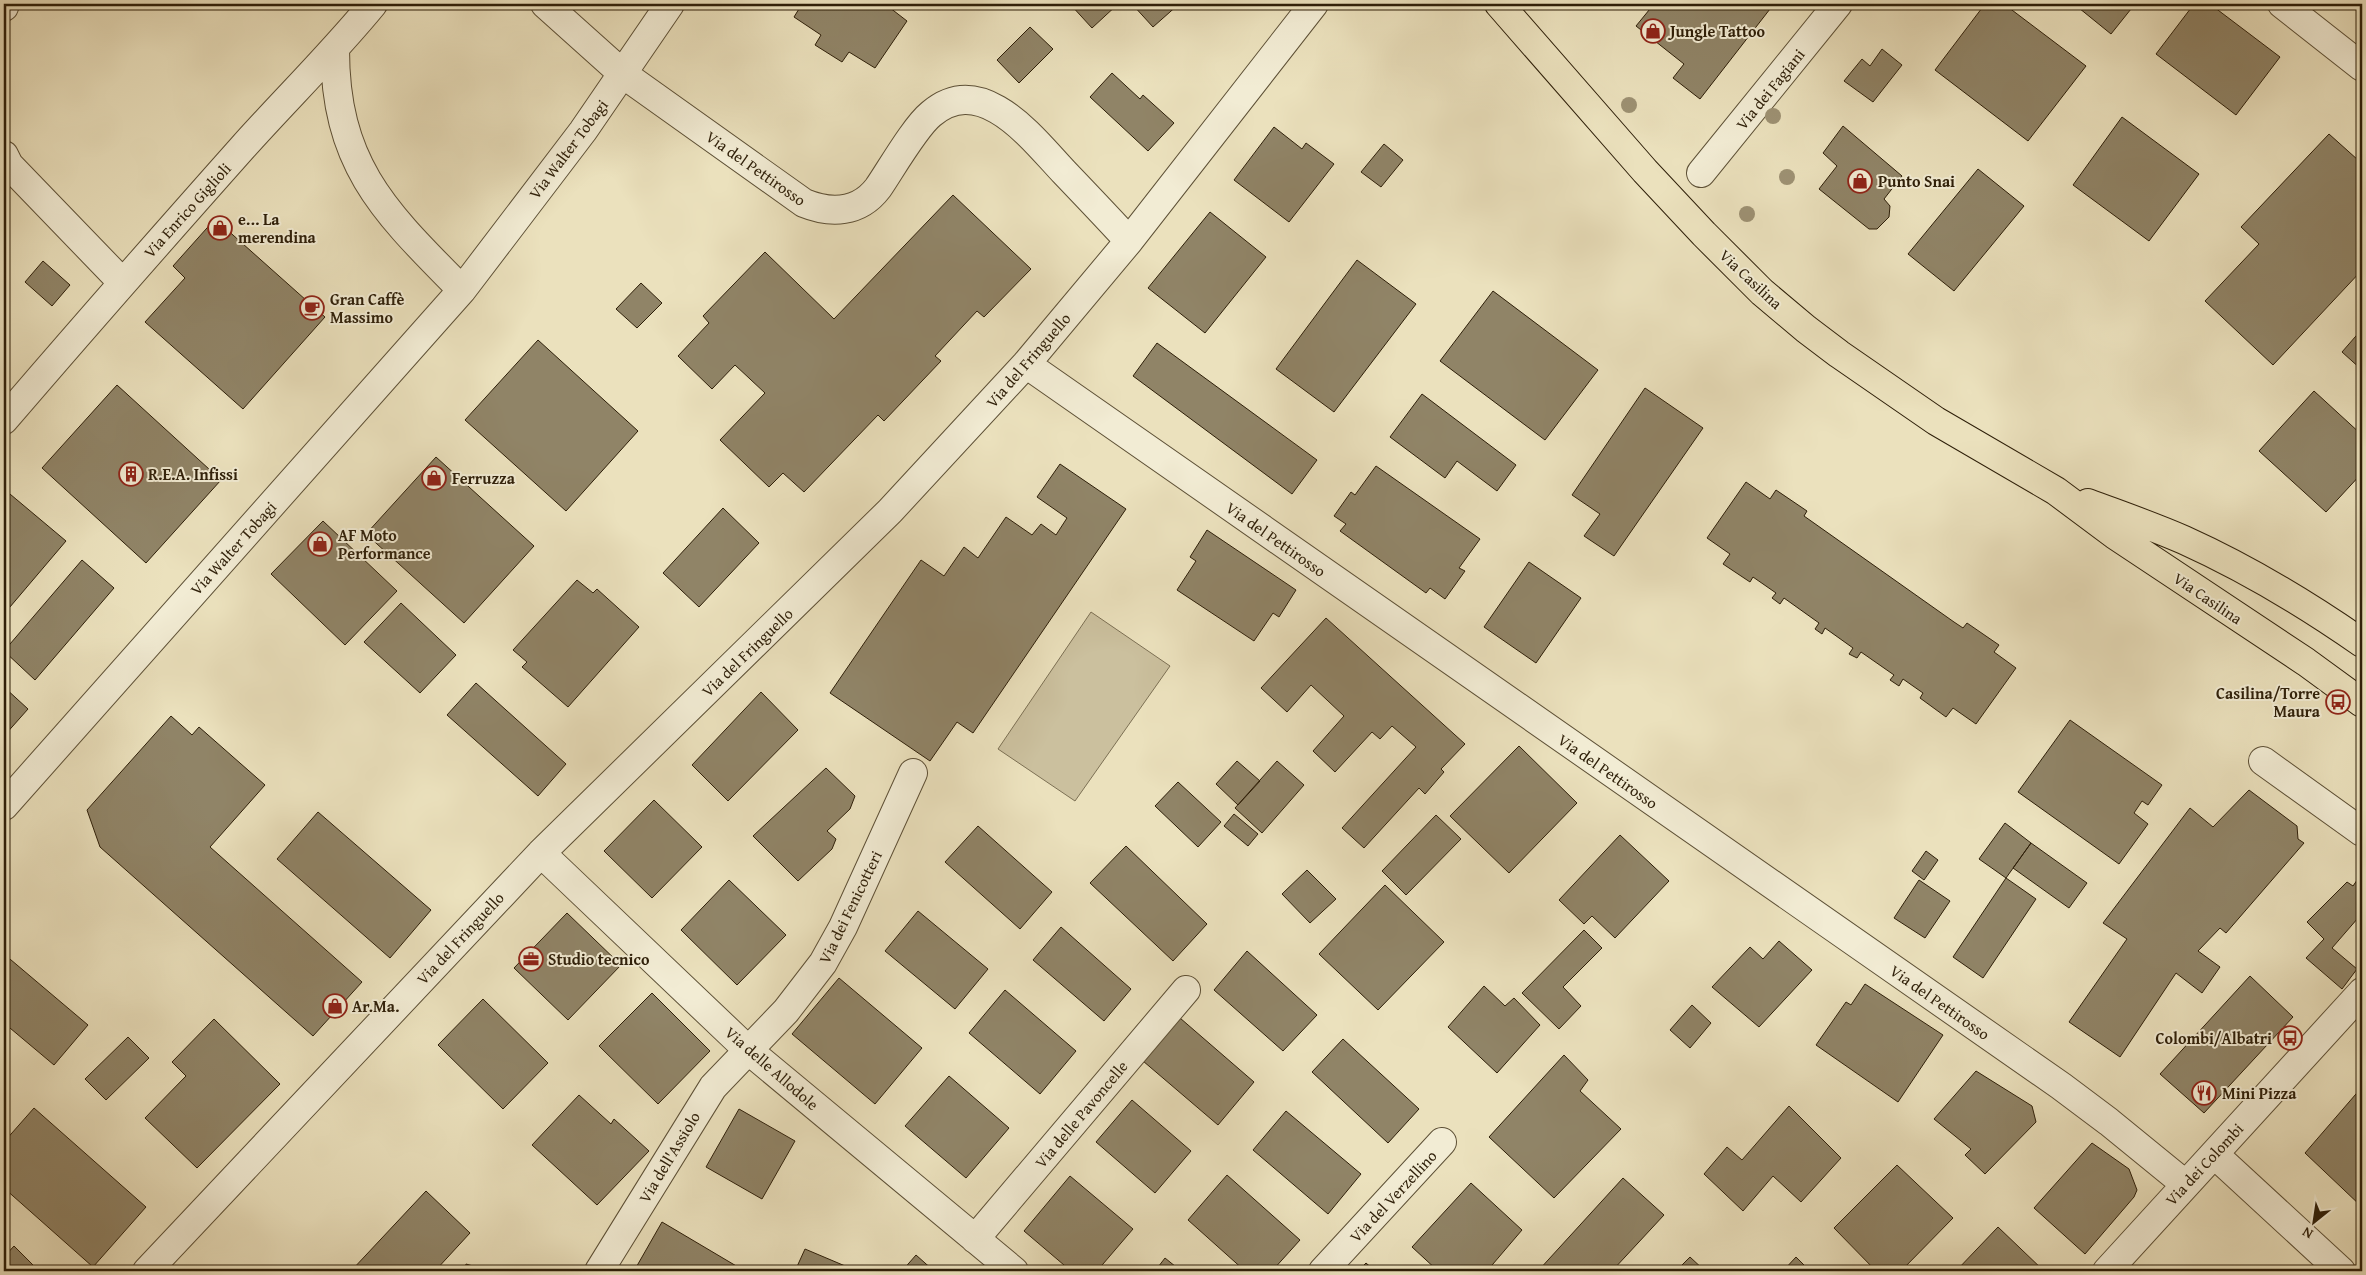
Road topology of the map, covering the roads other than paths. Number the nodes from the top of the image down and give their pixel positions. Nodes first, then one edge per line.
1 (372, 4) edge
2 (545, 4) edge
3 (670, 4) edge
4 (1314, 4) edge
5 (1500, 4) edge
6 (1838, 4) edge
7 (2282, 4) edge
8 (336, 49) junction
9 (2362, 67) edge
10 (623, 74) junction
11 (4, 155) edge
12 (1701, 173) dead end
13 (1129, 241) junction
14 (122, 282) junction
15 (462, 290) junction
16 (1026, 364) junction
17 (4, 420) edge
18 (2056, 491) junction
19 (2362, 642) edge
20 (2362, 703) edge
21 (2263, 761) dead end
22 (913, 773) dead end
23 (4, 806) edge
24 (2362, 832) edge
25 (540, 853) junction
26 (1186, 990) dead end
27 (2362, 992) edge
28 (748, 1050) junction
29 (1442, 1142) dead end
30 (2214, 1154) junction
31 (2185, 1184) junction
32 (975, 1239) junction
33 (147, 1271) edge
34 (599, 1271) edge
35 (1014, 1271) edge
36 (1322, 1271) edge
37 (2107, 1271) edge
38 (2341, 1271) edge

1 - 8 street, Via Enrico Giglioli
2 - 10 street, Via del Pettirosso
3 - 10 street, Via Walter Tobagi
4 - 13 street, Via del Fringuello
5 - 18 main road, Via Casilina
6 - 12 street, Via dei Fagiani
7 - 9 street
8 - 14 street, Via Enrico Giglioli
8 - 15 street
10 - 13 street, Via del Pettirosso
10 - 15 street, Via Walter Tobagi
11 - 14 street
13 - 16 street, Via del Fringuello
14 - 17 street, Via Enrico Giglioli
15 - 23 street, Via Walter Tobagi
16 - 25 street, Via del Fringuello
16 - 31 street, Via del Pettirosso
18 - 19 main road, Via Casilina
18 - 20 main road, Via Casilina
21 - 24 street
22 - 28 street, Via dei Fenicotteri
25 - 28 street, Via delle Allodole
25 - 33 street, Via del Fringuello
26 - 32 street, Via delle Pavoncelle
27 - 30 street, Via dei Colombi
28 - 32 street, Via delle Allodole
28 - 34 street, Via dell'Assiolo
29 - 36 street, Via del Verzellino
30 - 31 street, Via dei Colombi
30 - 38 street
31 - 37 street, Via dei Colombi
32 - 35 street, Via delle Allodole

